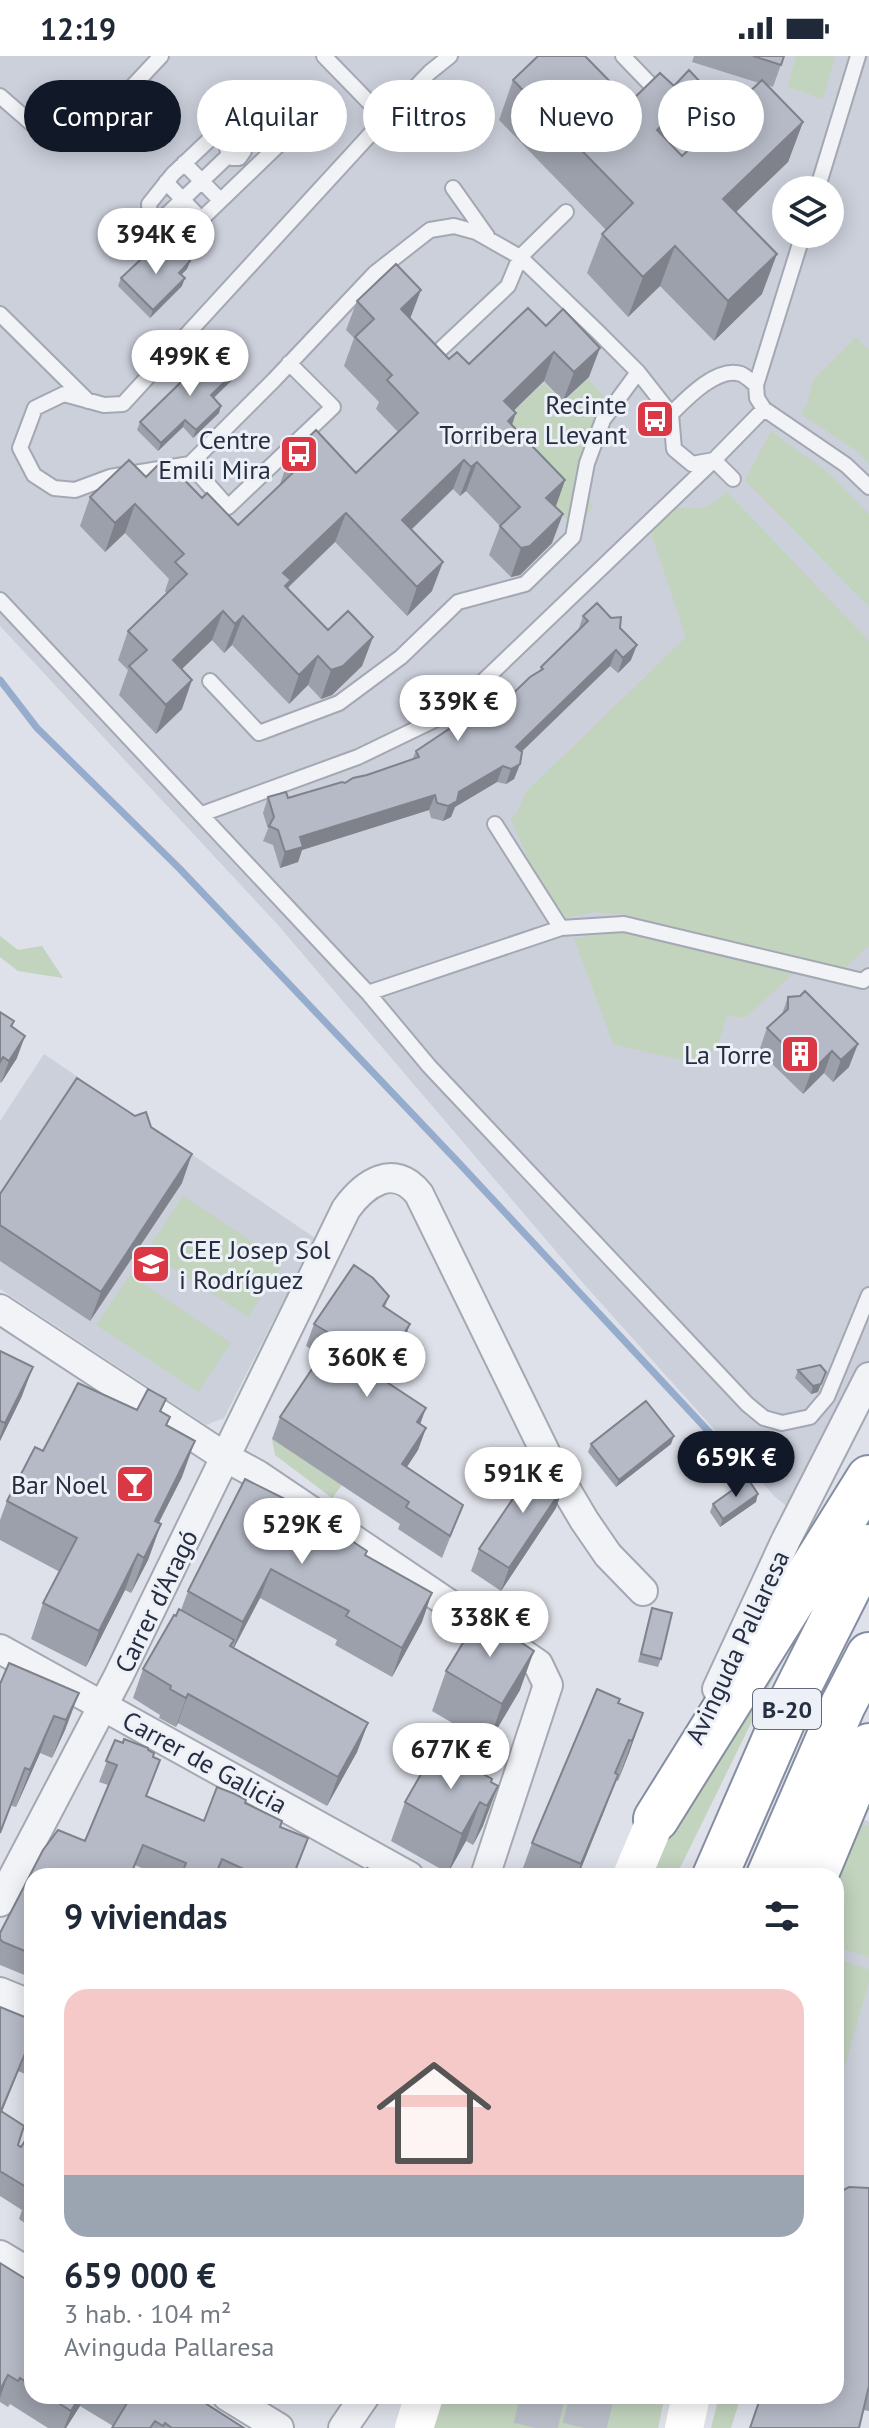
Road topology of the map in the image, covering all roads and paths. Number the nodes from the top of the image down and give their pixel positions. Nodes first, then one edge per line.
1 (161, 56) edge
2 (324, 56) edge
3 (450, 56) edge
4 (623, 56) edge
5 (858, 56) edge
6 (422, 80) edge
7 (649, 83) edge
8 (363, 95) edge
9 (0, 96) edge
10 (363, 143) edge
11 (197, 151) edge
12 (233, 152) edge
13 (237, 152) edge
14 (270, 152) edge
15 (184, 163) junction
16 (253, 169) junction
17 (821, 176) edge
18 (202, 181) junction
19 (166, 182) junction
20 (453, 188) dead end
21 (183, 199) junction
22 (220, 200) junction
23 (566, 212) dead end
24 (201, 219) junction
25 (159, 222) junction
26 (489, 239) junction
27 (799, 248) edge
28 (520, 257) junction
29 (0, 314) edge
30 (441, 349) edge
31 (289, 363) junction
32 (638, 372) junction
33 (756, 385) junction
34 (89, 401) junction
35 (764, 409) junction
36 (671, 414) junction
37 (714, 460) junction
38 (190, 464) junction
39 (733, 479) dead end
40 (869, 487) edge
41 (0, 600) edge
42 (210, 681) dead end
43 (202, 814) junction
44 (495, 824) dead end
45 (561, 928) junction
46 (869, 976) edge
47 (368, 993) junction
48 (869, 1295) edge
49 (0, 1309) edge
50 (869, 1377) edge
51 (225, 1457) junction
52 (869, 1478) edge
53 (869, 1547) edge
54 (643, 1591) dead end
55 (0, 1649) edge
56 (869, 1655) edge
57 (104, 1706) junction
58 (869, 1746) edge
59 (656, 1819) junction
60 (395, 1868) edge
61 (488, 1868) edge
62 (635, 1868) edge
63 (718, 1868) edge
64 (772, 1868) edge
65 (818, 1868) edge
66 (0, 1902) edge
67 (0, 1992) edge
68 (24, 2002) edge
69 (0, 2255) edge
70 (24, 2269) edge
71 (240, 2404) edge
72 (360, 2404) edge
73 (422, 2404) edge
74 (689, 2404) edge
75 (279, 2428) edge
76 (343, 2428) edge
77 (414, 2428) edge
78 (684, 2428) edge

1 - 9 lane
2 - 8 lane
3 - 6 lane
4 - 7 lane
5 - 17 lane
10 - 34 lane
11 - 15 lane
12 - 18 lane
13 - 16 lane
14 - 16 lane
15 - 18 lane
15 - 19 lane
16 - 22 lane
18 - 21 lane
18 - 22 lane
19 - 21 lane
19 - 25 lane
20 - 26 lane
21 - 24 lane
21 - 25 lane
22 - 24 lane
23 - 28 lane
24 - 25 lane
26 - 28 lane
26 - 31 lane
27 - 33 lane
28 - 30 lane
28 - 32 lane
29 - 34 lane
31 - 38 lane
31 - 38 lane
32 - 36 lane
32 - 42 lane
33 - 35 lane
33 - 36 lane
34 - 38 lane
35 - 37 lane
35 - 40 lane
36 - 37 lane
37 - 39 lane
37 - 43 lane
41 - 43 lane
43 - 47 lane
44 - 45 lane
45 - 46 lane
45 - 47 lane
47 - 48 lane
49 - 51 street
50 - 59 street, Avinguda Pallaresa
51 - 54 street, Carrer d'Aragó
51 - 57 street, Carrer d'Aragó
51 - 61 street
52 - 59 highway
53 - 63 highway, B-20
55 - 57 street, Carrer de Galicia
56 - 64 highway, B-20
57 - 60 street, Carrer de Galicia
57 - 66 street, Carrer d'Aragó
58 - 65 highway
59 - 62 street, Avinguda Pallaresa
67 - 68 street
69 - 70 street
71 - 75 street
72 - 76 street
73 - 77 street
74 - 78 street

